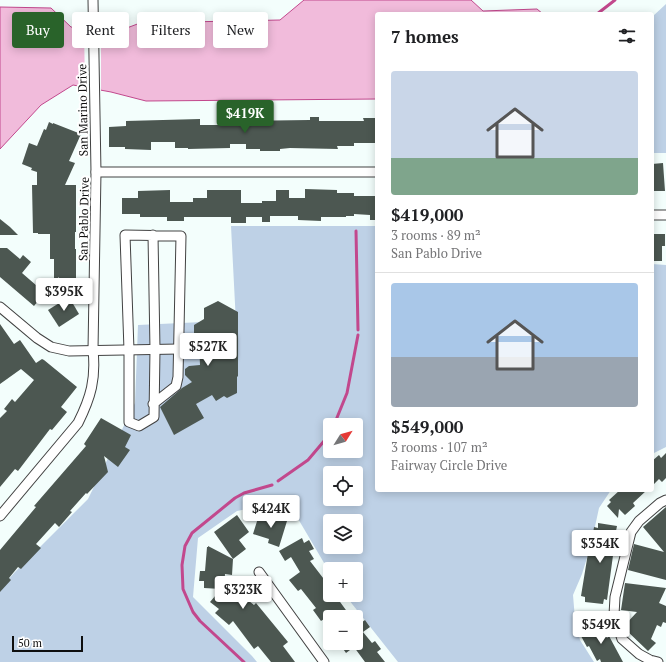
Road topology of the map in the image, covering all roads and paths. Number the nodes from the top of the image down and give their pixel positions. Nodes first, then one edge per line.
1 (93, 0) edge
2 (96, 172) junction
3 (375, 172) edge
4 (654, 215) edge
5 (666, 215) edge
6 (153, 235) junction
7 (0, 307) edge
8 (155, 349) junction
9 (179, 349) junction
10 (94, 350) junction
11 (130, 350) junction
12 (153, 404) junction
13 (666, 500) edge
14 (0, 516) edge
15 (259, 572) dead end
16 (324, 662) edge
17 (658, 662) edge

1 - 2 street, San Marino Drive
2 - 3 street, San Pablo Drive
2 - 10 street, San Pablo Drive
4 - 5 street
6 - 8 street
6 - 9 street
6 - 11 street
7 - 10 street
8 - 9 street
8 - 11 street
8 - 12 street
9 - 12 street
10 - 11 street
10 - 14 street, San Pablo Drive
11 - 12 street
13 - 17 street
15 - 16 street

